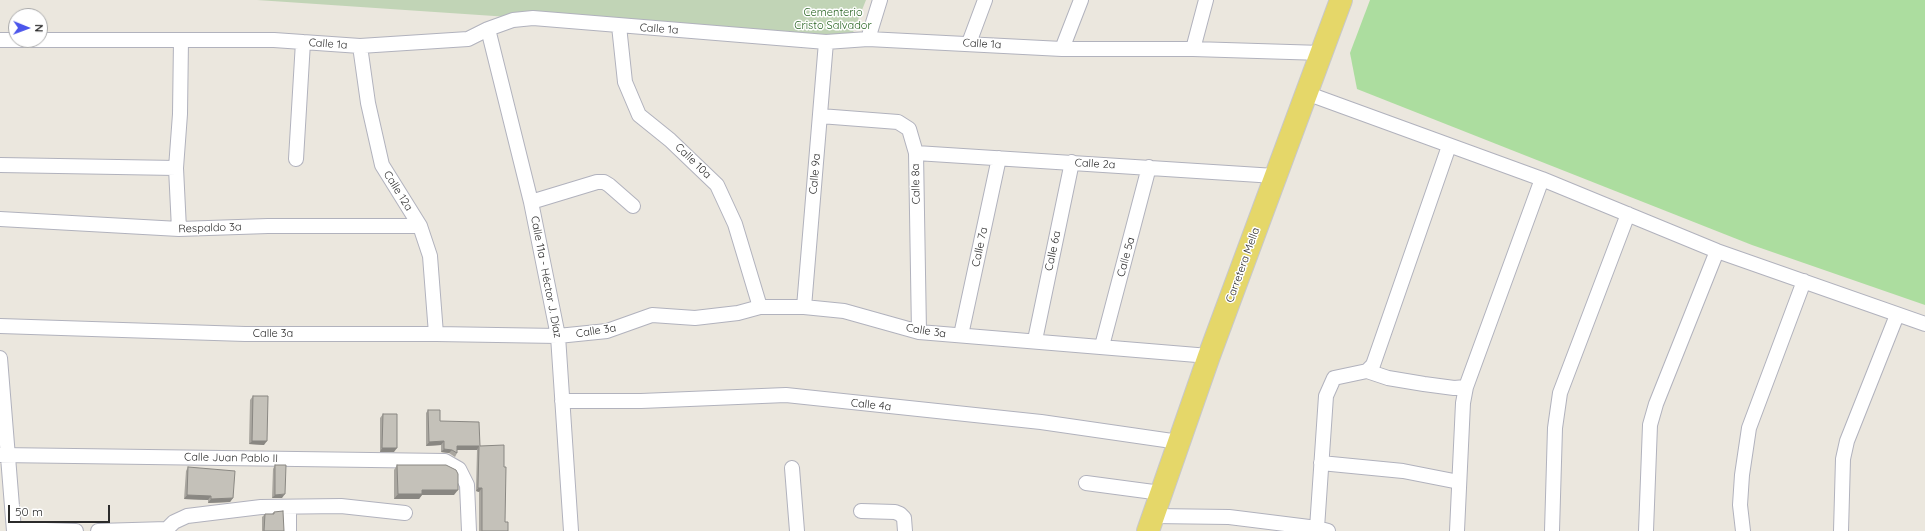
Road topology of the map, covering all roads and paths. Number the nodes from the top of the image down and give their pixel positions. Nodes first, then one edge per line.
1 (880, 0) edge
2 (985, 0) edge
3 (1081, 0) edge
4 (1206, 0) edge
5 (1341, 0) edge
6 (619, 26) junction
7 (488, 29) junction
8 (0, 40) edge
9 (181, 40) junction
10 (868, 40) junction
11 (303, 42) junction
12 (826, 42) junction
13 (969, 43) junction
14 (360, 46) junction
15 (1062, 49) junction
16 (1192, 49) junction
17 (1322, 53) junction
18 (1306, 93) junction
19 (820, 116) junction
20 (1449, 146) junction
21 (916, 153) junction
22 (999, 158) junction
23 (296, 159) dead end
24 (1072, 162) junction
25 (0, 165) edge
26 (1149, 167) junction
27 (176, 168) junction
28 (1275, 176) junction
29 (1542, 180) junction
30 (531, 202) junction
31 (633, 206) dead end
32 (1628, 214) junction
33 (0, 219) edge
34 (420, 226) junction
35 (179, 229) junction
36 (1717, 250) junction
37 (1804, 281) junction
38 (760, 307) junction
39 (804, 307) junction
40 (1897, 315) junction
41 (1925, 324) edge
42 (0, 326) edge
43 (919, 332) junction
44 (436, 334) junction
45 (558, 336) junction
46 (961, 336) junction
47 (1035, 340) junction
48 (1102, 346) junction
49 (1209, 356) junction
50 (0, 358) edge
51 (1367, 371) junction
52 (1466, 387) junction
53 (562, 401) junction
54 (1179, 442) junction
55 (4, 456) edge
56 (1321, 463) junction
57 (792, 468) dead end
58 (1459, 482) junction
59 (1086, 483) dead end
60 (1161, 493) junction
61 (289, 507) junction
62 (861, 512) dead end
63 (405, 513) dead end
64 (1150, 523) edge
65 (14, 530) edge
66 (167, 530) edge
67 (1322, 530) edge
68 (76, 531) edge
69 (98, 531) edge
70 (289, 531) edge
71 (469, 531) edge
72 (571, 531) edge
73 (797, 531) edge
74 (905, 531) edge
75 (1457, 531) edge
76 (1552, 531) edge
77 (1646, 531) edge
78 (1742, 531) edge
79 (1841, 531) edge

1 - 10 street
2 - 13 street
3 - 15 street
4 - 16 street
5 - 17 main road, Carretera Mella
6 - 7 street, Calle 1a
6 - 12 street, Calle 1a
6 - 38 street, Calle 10a
7 - 14 street, Calle 1a
7 - 30 street, Calle 11a - Héctor J. Díaz
8 - 9 street, Calle 1a
9 - 11 street, Calle 1a
9 - 27 street
10 - 12 street, Calle 1a
10 - 13 street, Calle 1a
11 - 14 street, Calle 1a
11 - 23 street
12 - 19 street, Calle 9a
13 - 15 street, Calle 1a
14 - 34 street, Calle 12a
15 - 16 street, Calle 1a
16 - 17 street, Calle 1a
17 - 18 main road, Carretera Mella
18 - 20 street
18 - 28 main road, Carretera Mella
19 - 21 street, Calle 8a
19 - 39 street, Calle 9a
20 - 29 street
20 - 51 street
21 - 22 street, Calle 2a
21 - 43 street, Calle 8a
22 - 24 street, Calle 2a
22 - 46 street, Calle 7a
24 - 26 street, Calle 2a
24 - 47 street, Calle 6a
25 - 27 street
26 - 28 street, Calle 2a
26 - 48 street, Calle 5a
27 - 35 street
28 - 49 main road, Carretera Mella
29 - 32 street
29 - 52 street
30 - 31 street
30 - 45 street, Calle 11a - Héctor J. Díaz
32 - 36 street
32 - 76 street
33 - 35 street, Respaldo 3a
34 - 35 street, Respaldo 3a
34 - 44 street, Calle 12a
36 - 37 street
36 - 77 street
37 - 40 street
37 - 78 street
38 - 39 street, Calle 3a
38 - 45 street, Calle 3a
39 - 43 street, Calle 3a
40 - 41 street
40 - 79 street
42 - 44 street, Calle 3a
43 - 46 street, Calle 3a
44 - 45 street, Calle 3a
45 - 53 street, Calle 11a - Héctor J. Díaz
46 - 47 street, Calle 3a
47 - 48 street, Calle 3a
48 - 49 street, Calle 3a
49 - 54 main road, Carretera Mella
50 - 55 street
51 - 52 street
51 - 56 street
52 - 58 street
53 - 54 street, Calle 4a
53 - 72 street, Calle 11a - Héctor J. Díaz
54 - 60 main road, Carretera Mella
55 - 65 street
55 - 71 street, Calle Juan Pablo II
56 - 58 street
56 - 67 street
57 - 73 street
58 - 75 street
59 - 60 street
60 - 64 main road, Carretera Mella
61 - 63 street
61 - 66 street
61 - 70 street
62 - 74 street
64 - 67 street
65 - 68 street
66 - 69 street

